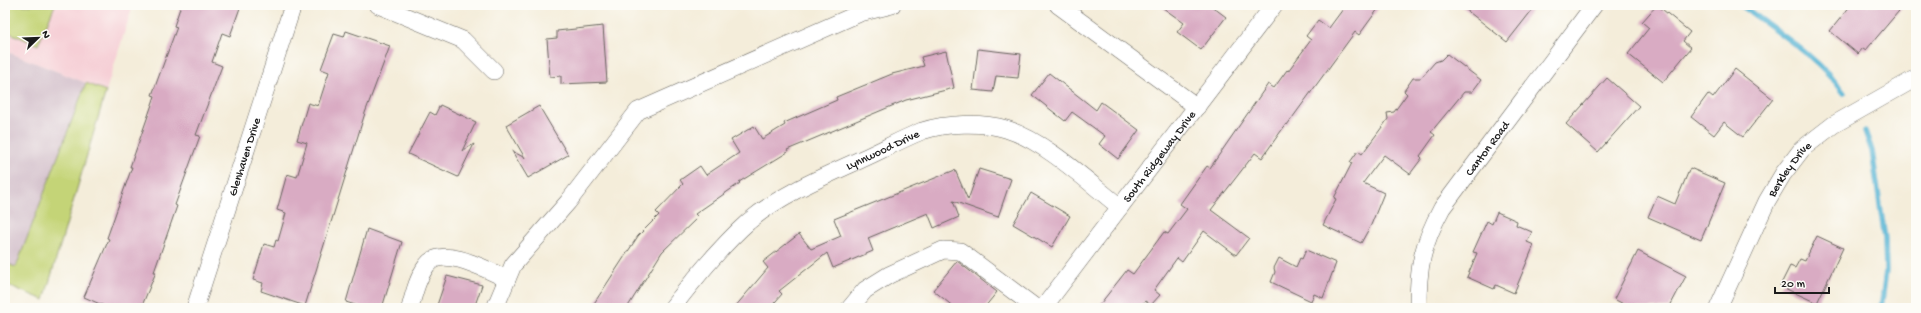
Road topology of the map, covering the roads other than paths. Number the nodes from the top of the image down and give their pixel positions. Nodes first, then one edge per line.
1 (293, 5) edge
2 (378, 5) edge
3 (892, 5) edge
4 (1058, 5) edge
5 (1274, 5) edge
6 (1594, 5) edge
7 (494, 71) dead end
8 (1916, 78) edge
9 (1197, 107) junction
10 (1120, 207) junction
11 (507, 279) junction
12 (195, 308) edge
13 (410, 308) edge
14 (495, 308) edge
15 (672, 308) edge
16 (850, 308) edge
17 (1036, 308) edge
18 (1043, 308) edge
19 (1418, 308) edge
20 (1718, 308) edge

1 - 12 street, Glenhaven Drive
2 - 7 street
3 - 11 street
4 - 9 street
5 - 9 street, South Ridgeway Drive
6 - 19 street, Canton Road
8 - 20 street, Berkley Drive
9 - 10 street, South Ridgeway Drive
10 - 15 street, Lynnwood Drive
10 - 18 street, South Ridgeway Drive
11 - 13 street
11 - 14 street
16 - 17 street

